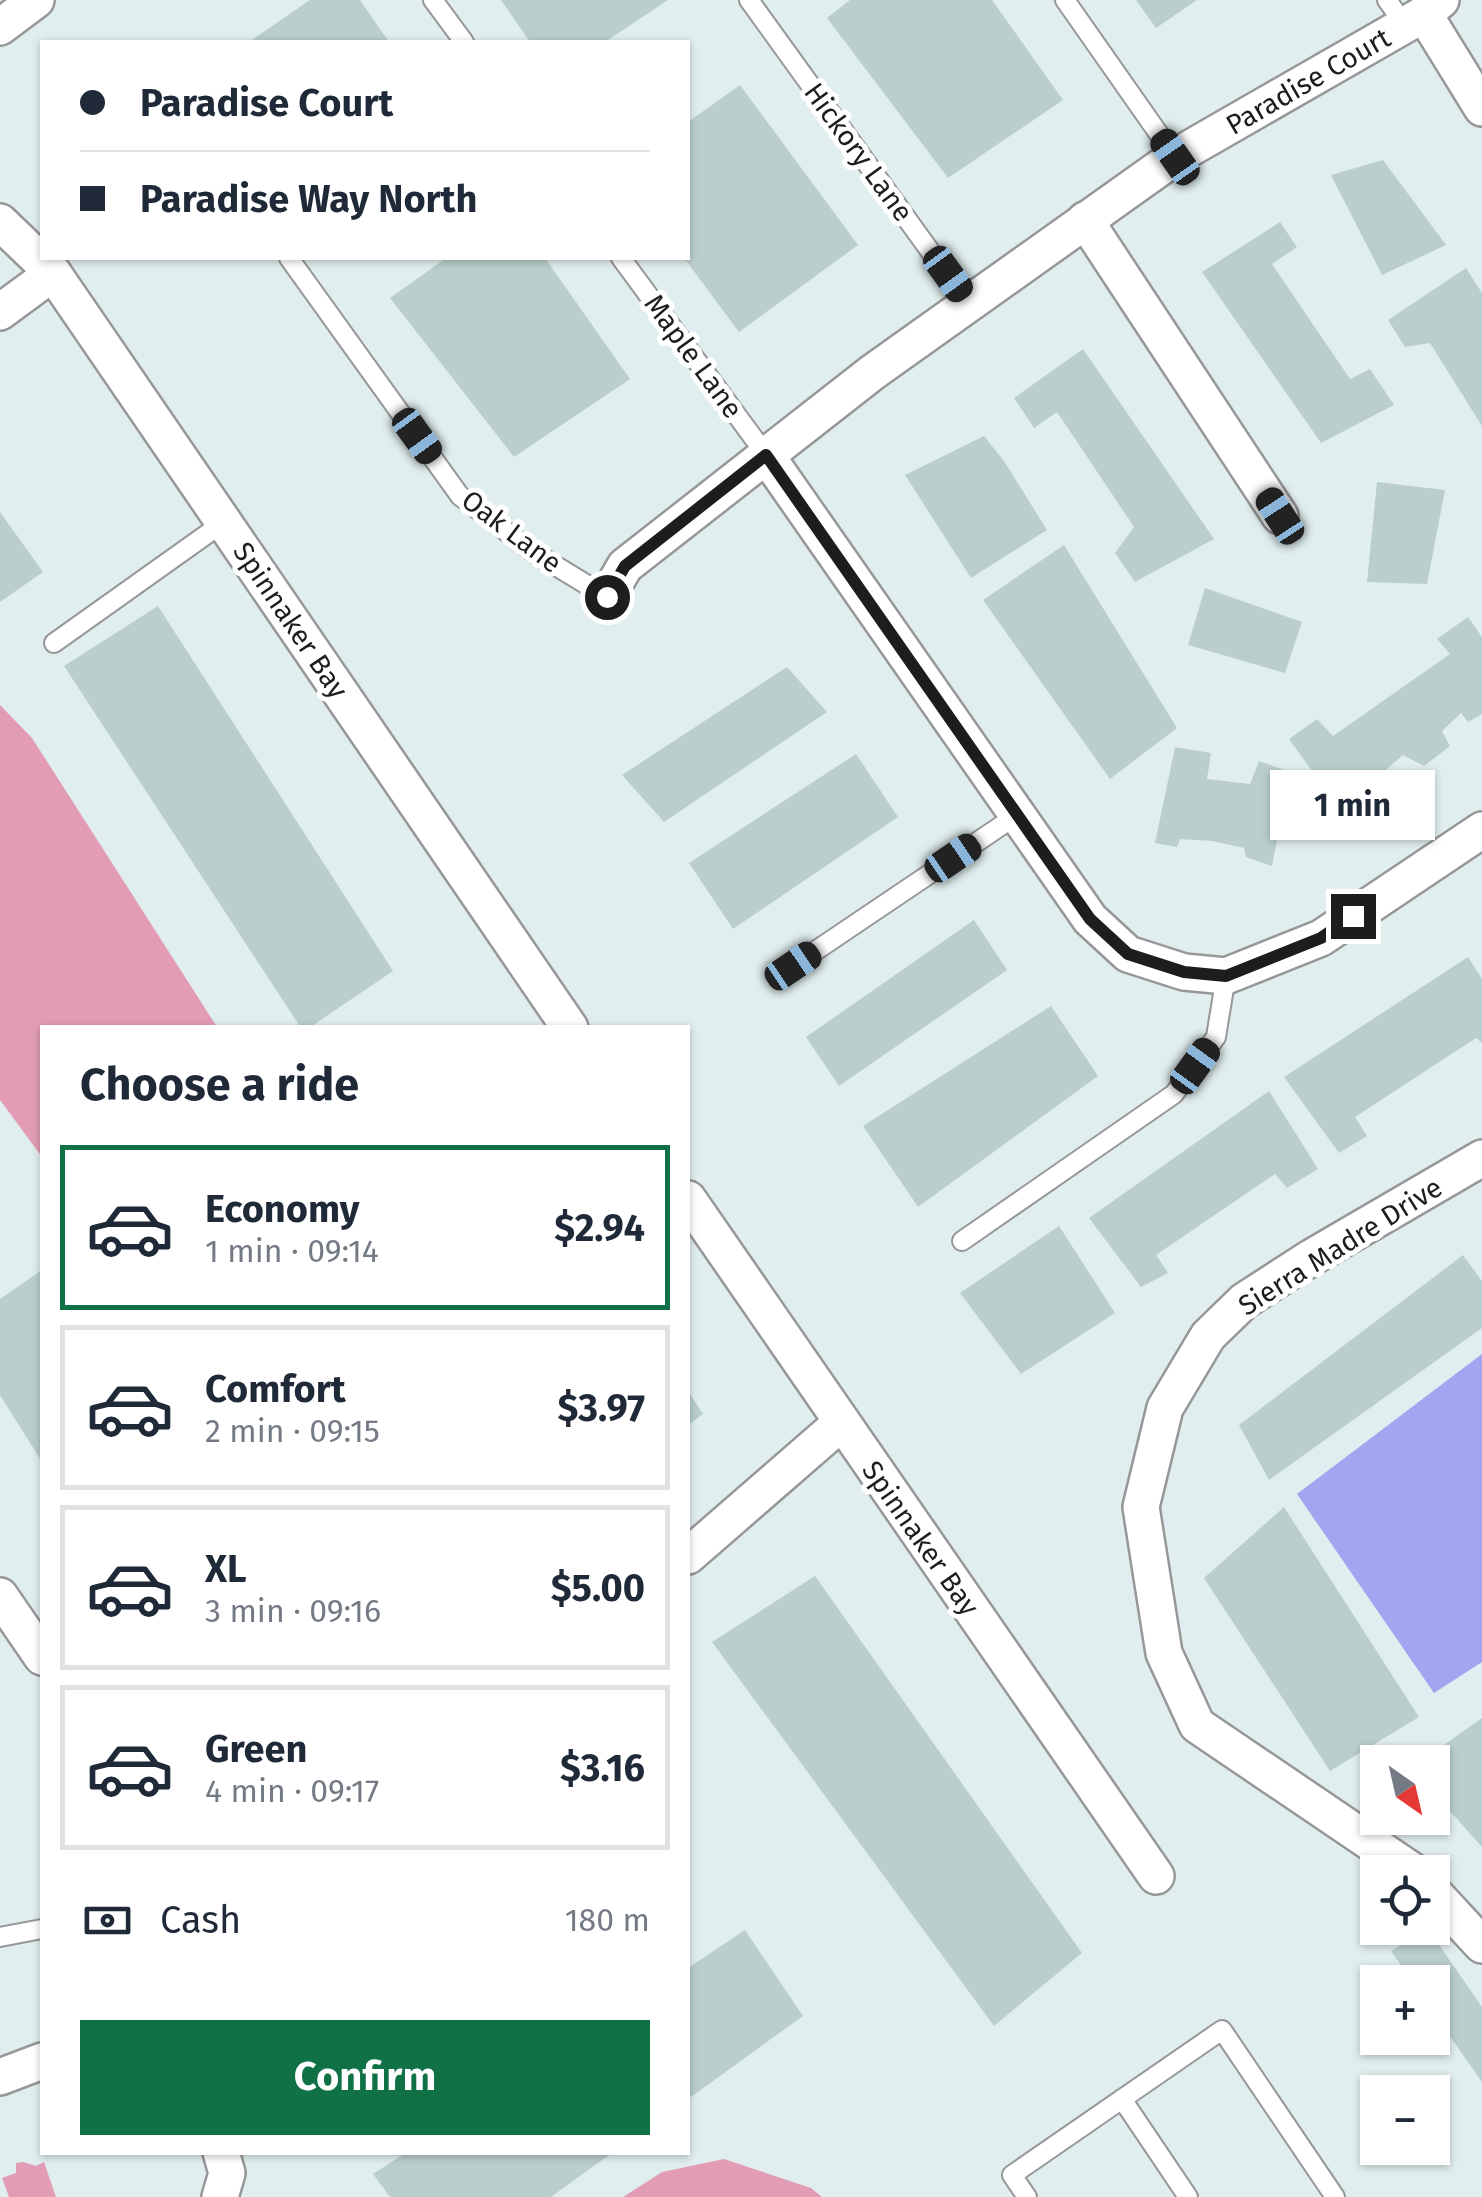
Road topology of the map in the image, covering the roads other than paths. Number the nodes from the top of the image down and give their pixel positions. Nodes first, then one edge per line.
1 (36, 0) edge
2 (433, 0) edge
3 (748, 0) edge
4 (1065, 0) edge
5 (1414, 10) edge
6 (0, 27) edge
7 (463, 40) edge
8 (1482, 108) edge
9 (1175, 157) junction
10 (1086, 220) junction
11 (0, 222) edge
12 (290, 260) edge
13 (623, 260) edge
14 (53, 273) junction
15 (970, 305) junction
16 (0, 312) edge
17 (766, 455) junction
18 (1280, 516) dead end
19 (224, 522) junction
20 (607, 597) joint
21 (54, 643) dead end
22 (1017, 815) junction
23 (1482, 830) edge
24 (793, 966) dead end
25 (1226, 976) junction
26 (568, 1025) edge
27 (1482, 1158) edge
28 (690, 1202) edge
29 (962, 1241) dead end
30 (841, 1423) junction
31 (690, 1554) edge
32 (0, 1596) edge
33 (40, 1654) edge
34 (1389, 1855) edge
35 (1156, 1876) dead end
36 (1450, 1909) edge
37 (40, 1929) edge
38 (0, 1937) edge
39 (1480, 1937) edge
40 (40, 2062) edge
41 (0, 2077) edge
42 (1122, 2099) junction
43 (221, 2155) edge
44 (220, 2197) edge
45 (1027, 2197) edge
46 (1188, 2197) edge
47 (1334, 2197) edge

1 - 6 street
2 - 7 lane
3 - 15 lane, Hickory Lane
4 - 9 lane
5 - 8 street
5 - 9 street, Paradise Court
9 - 10 street, Paradise Court
10 - 15 street, Paradise Court
10 - 18 street
11 - 14 street, Spinnaker Bay
12 - 20 lane, Oak Lane
13 - 17 lane, Maple Lane
14 - 16 street
14 - 19 street, Spinnaker Bay
15 - 17 street, Paradise Court
17 - 20 street, Paradise Court
17 - 22 street
19 - 21 lane
19 - 26 street, Spinnaker Bay
22 - 24 lane
22 - 25 street
23 - 25 street
25 - 29 lane
27 - 34 street, Sierra Madre Drive
28 - 30 street, Spinnaker Bay
30 - 31 street
30 - 35 street, Spinnaker Bay
32 - 33 street
36 - 39 street
37 - 38 lane
40 - 41 street
42 - 45 lane
42 - 46 lane
42 - 47 lane
43 - 44 street

